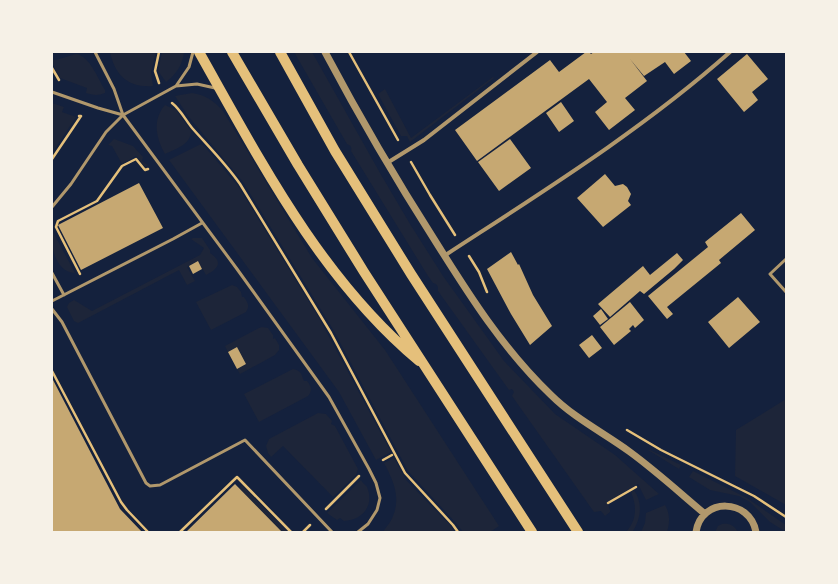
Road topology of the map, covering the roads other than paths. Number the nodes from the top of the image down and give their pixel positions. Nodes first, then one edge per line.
1 (95, 52) edge
2 (193, 52) edge
3 (199, 52) edge
4 (232, 52) edge
5 (280, 52) edge
6 (325, 52) edge
7 (536, 52) edge
8 (730, 52) edge
9 (176, 86) junction
10 (220, 89) junction
11 (52, 92) edge
12 (123, 115) junction
13 (387, 163) junction
14 (52, 207) edge
15 (202, 223) junction
16 (444, 256) junction
17 (786, 259) edge
18 (52, 272) edge
19 (786, 292) edge
20 (64, 295) junction
21 (52, 301) edge
22 (52, 309) edge
23 (428, 369) junction
24 (705, 514) junction
25 (332, 532) edge
26 (358, 532) edge
27 (532, 532) edge
28 (578, 532) edge
29 (696, 532) edge
30 (756, 532) edge

1 - 12 lane
2 - 9 lane
3 - 10 main road
4 - 23 main road
5 - 28 main road
6 - 13 street
7 - 13 street
8 - 16 street
9 - 10 lane
9 - 12 lane
10 - 23 main road
11 - 12 lane
12 - 14 lane
12 - 15 lane
13 - 16 street
15 - 20 lane
15 - 26 lane
16 - 24 street
17 - 19 lane
18 - 20 lane
20 - 21 lane
22 - 25 lane
23 - 27 main road
24 - 29 street
24 - 30 street

